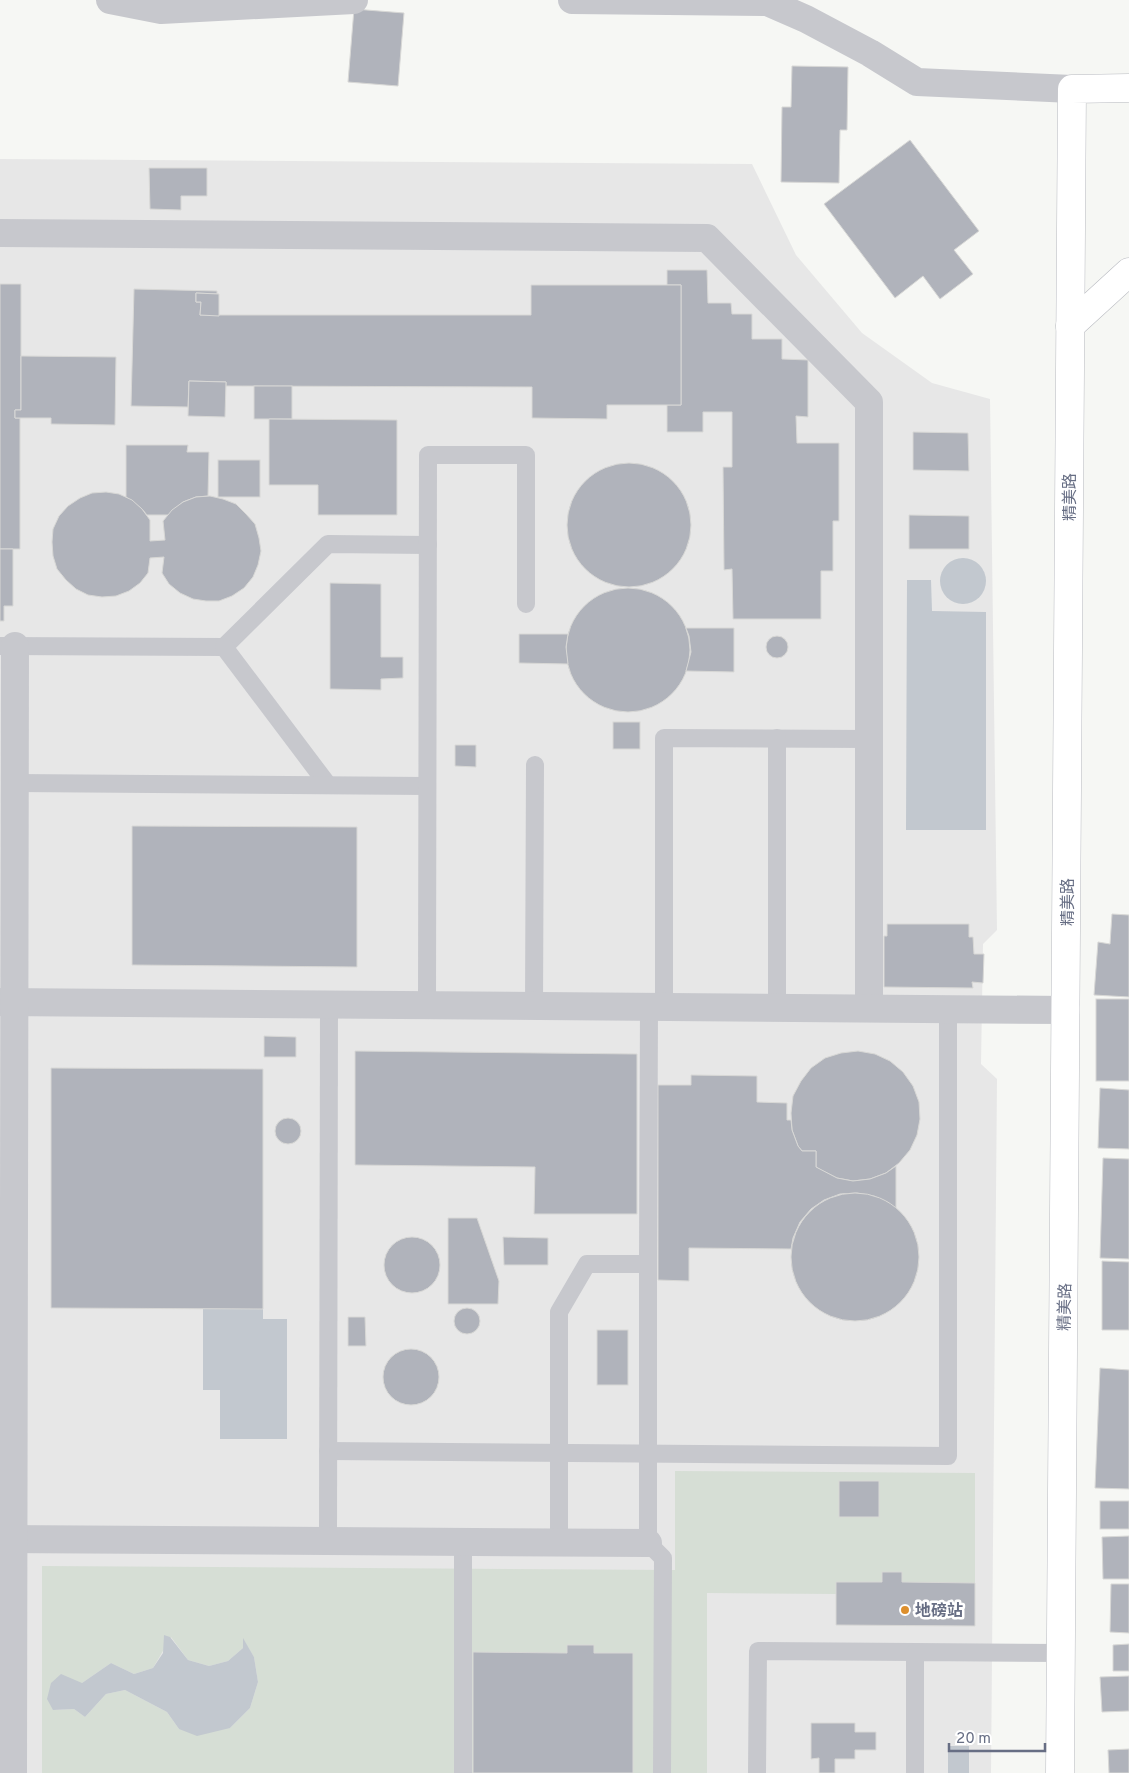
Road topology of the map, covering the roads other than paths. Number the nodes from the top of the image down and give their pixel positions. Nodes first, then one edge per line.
1 (110, 0) edge
2 (354, 0) edge
3 (572, 0) edge
4 (1129, 88) edge
5 (1072, 89) junction
6 (0, 233) edge
7 (1129, 272) edge
8 (1070, 326) junction
9 (428, 545) junction
10 (526, 604) dead end
11 (7, 646) edge
12 (224, 647) junction
13 (777, 738) junction
14 (869, 739) junction
15 (535, 765) dead end
16 (15, 783) junction
17 (328, 785) junction
18 (427, 786) junction
19 (7, 1002) edge
20 (329, 1004) junction
21 (426, 1005) junction
22 (534, 1006) junction
23 (656, 1007) junction
24 (777, 1008) junction
25 (869, 1008) junction
26 (948, 1009) junction
27 (1066, 1010) junction
28 (648, 1264) junction
29 (328, 1452) junction
30 (559, 1453) junction
31 (648, 1454) junction
32 (7, 1539) edge
33 (328, 1542) junction
34 (464, 1542) junction
35 (559, 1543) junction
36 (648, 1543) junction
37 (915, 1652) junction
38 (1060, 1653) junction
39 (13, 1773) edge
40 (463, 1773) edge
41 (662, 1773) edge
42 (757, 1773) edge
43 (914, 1773) edge
44 (1060, 1773) edge

1 - 2 street
3 - 5 street
4 - 5 main road
5 - 8 main road, 精美路
6 - 14 street
7 - 8 main road
8 - 27 main road, 精美路
9 - 10 lane
9 - 12 lane
9 - 18 lane
11 - 12 lane
11 - 16 street
12 - 17 lane
13 - 14 lane
13 - 23 lane
13 - 24 lane
14 - 25 street
15 - 22 lane
16 - 17 lane
16 - 19 street
17 - 18 lane
18 - 21 lane
19 - 20 street
19 - 32 street
20 - 21 street
20 - 29 lane
21 - 22 street
22 - 23 street
23 - 24 street
23 - 28 lane
24 - 25 street
25 - 26 street
26 - 27 street
26 - 31 lane
27 - 38 main road, 精美路
28 - 30 lane
28 - 31 lane
29 - 30 lane
29 - 33 lane
30 - 31 lane
30 - 35 lane
31 - 36 lane
32 - 33 street
32 - 39 street
33 - 34 street
34 - 35 street
34 - 40 lane
35 - 36 street
36 - 41 lane
37 - 38 lane
37 - 42 lane
37 - 43 lane
38 - 44 main road, 精美路

